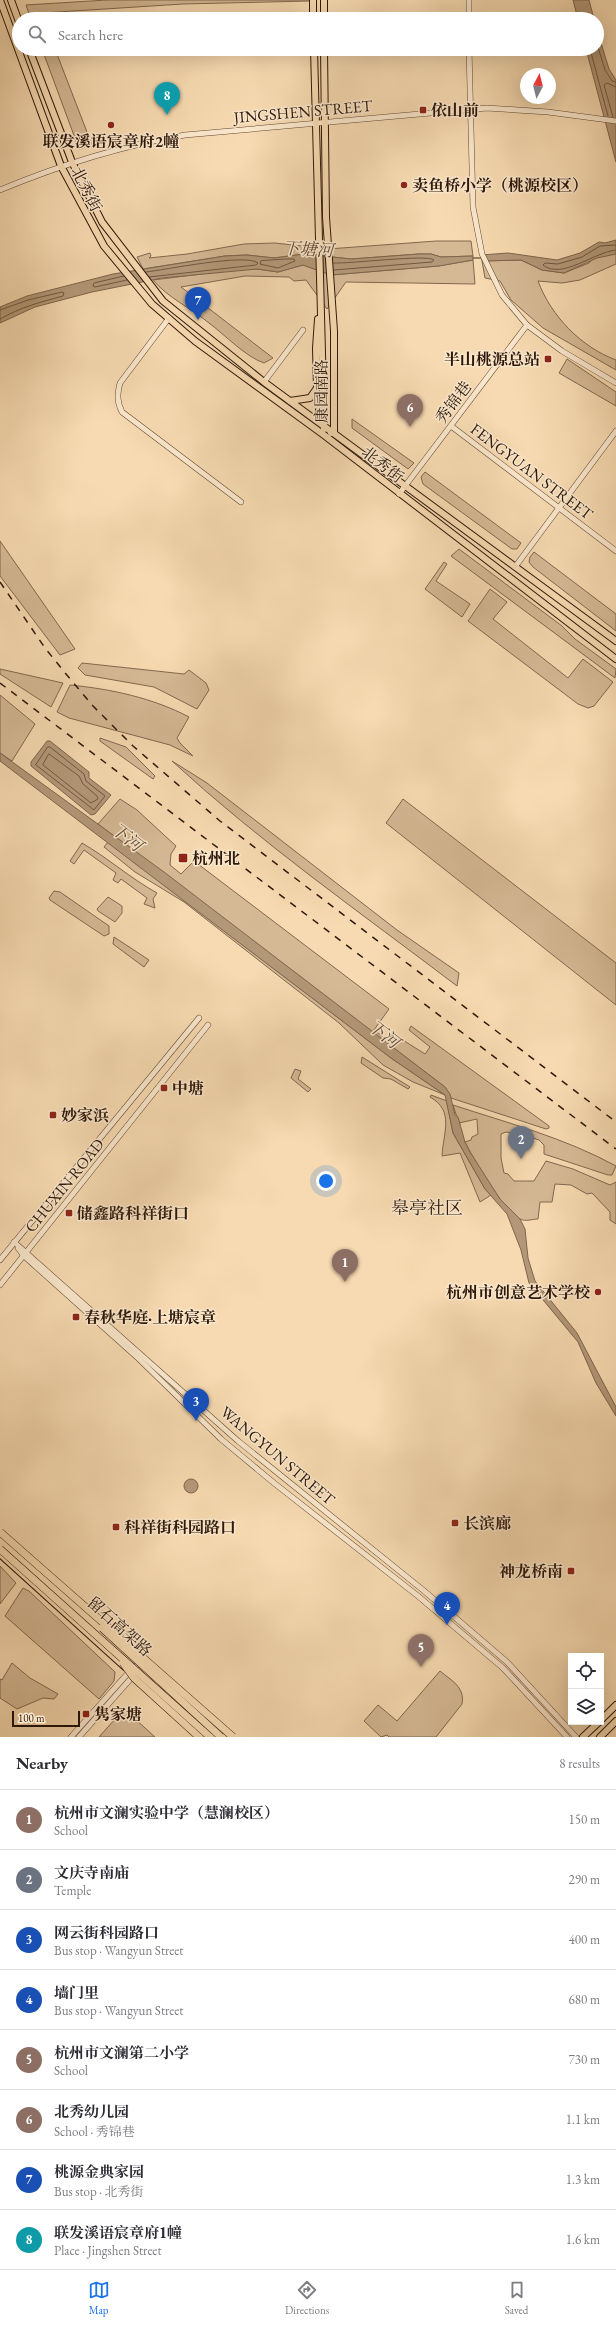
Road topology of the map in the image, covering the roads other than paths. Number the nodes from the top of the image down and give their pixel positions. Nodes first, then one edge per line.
1 (0, 0) edge
2 (11, 0) edge
3 (313, 0) edge
4 (324, 0) edge
5 (469, 0) edge
6 (15, 12) edge
7 (313, 12) edge
8 (324, 12) edge
9 (469, 12) edge
10 (12, 33) edge
11 (21, 56) edge
12 (32, 56) edge
13 (314, 56) edge
14 (324, 56) edge
15 (469, 56) edge
16 (470, 110) junction
17 (616, 121) edge
18 (316, 122) junction
19 (326, 122) junction
20 (72, 162) junction
21 (61, 166) junction
22 (0, 190) edge
23 (320, 310) junction
24 (168, 318) junction
25 (527, 325) junction
26 (303, 330) dead end
27 (264, 382) junction
28 (616, 382) edge
29 (290, 401) junction
30 (451, 426) junction
31 (325, 427) junction
32 (616, 431) edge
33 (334, 432) junction
34 (324, 435) junction
35 (406, 485) junction
36 (400, 494) junction
37 (241, 502) dead end
38 (557, 507) junction
39 (616, 551) edge
40 (515, 567) junction
41 (616, 641) edge
42 (616, 659) edge
43 (199, 1018) dead end
44 (208, 1025) dead end
45 (14, 1242) junction
46 (26, 1254) junction
47 (0, 1260) edge
48 (0, 1285) edge
49 (0, 1531) edge
50 (0, 1538) edge
51 (0, 1549) edge
52 (0, 1554) edge
53 (113, 1650) junction
54 (143, 1661) junction
55 (132, 1673) junction
56 (616, 1705) edge
57 (604, 1717) edge
58 (616, 1721) edge
59 (595, 1725) edge
60 (71, 1737) edge
61 (79, 1737) edge
62 (199, 1737) edge
63 (204, 1737) edge
64 (210, 1737) edge
65 (221, 1737) edge
66 (226, 1737) edge
67 (233, 1737) edge
68 (567, 1737) edge
69 (576, 1737) edge
70 (583, 1737) edge
71 (600, 1737) edge

1 - 10 main road, 北秀街
2 - 6 main road
3 - 7 main road
4 - 8 main road
5 - 9 street
11 - 21 main road, 北秀街
12 - 20 main road, 北秀街
13 - 18 main road, 康园南路
14 - 19 main road, 康园南路
15 - 16 street
16 - 17 street, JINGSHEN STREET
16 - 19 street, JINGSHEN STREET
16 - 25 street
18 - 19 street, JINGSHEN STREET
18 - 20 street, JINGSHEN STREET
18 - 23 main road, 康园南路
19 - 33 main road, 康园南路
20 - 21 street, JINGSHEN STREET
20 - 27 main road, 北秀街
21 - 22 street, JINGSHEN STREET
21 - 24 main road, 北秀街
23 - 29 main road
23 - 31 main road, 康园南路
24 - 34 main road, 北秀街
24 - 37 street
25 - 28 street
25 - 30 street, 秀锦巷
26 - 27 street
27 - 29 main road, 北秀街
29 - 31 main road, 北秀街
30 - 35 street, 秀锦巷
30 - 38 street, FENGYUAN STREET
31 - 33 main road, 北秀街
31 - 34 main road, 康园南路
32 - 38 street
33 - 34 main road, 康园南路
33 - 35 main road, 北秀街
34 - 36 main road, 北秀街
35 - 36 street, 秀锦巷
35 - 40 main road, 北秀街
36 - 42 main road, 北秀街
38 - 39 street, FENGYUAN STREET
38 - 40 street
40 - 41 main road, 北秀街
43 - 45 street, CHUXIN ROAD
44 - 46 street, CHUXIN ROAD
45 - 46 street, WANGYUN STREET
45 - 47 street, CHUXIN ROAD
46 - 48 street, CHUXIN ROAD
46 - 68 street, WANGYUN STREET
46 - 69 street, WANGYUN STREET
49 - 54 main road
49 - 67 highway, bridge
50 - 65 highway, 留石高架路, bridge
51 - 53 highway, 留石高架路, bridge
52 - 55 main road
53 - 62 highway, bridge
53 - 64 highway, 留石高架路, bridge
54 - 55 street
54 - 66 main road
55 - 60 street
55 - 61 street
55 - 63 main road
56 - 57 main road
58 - 71 main road
59 - 70 main road

